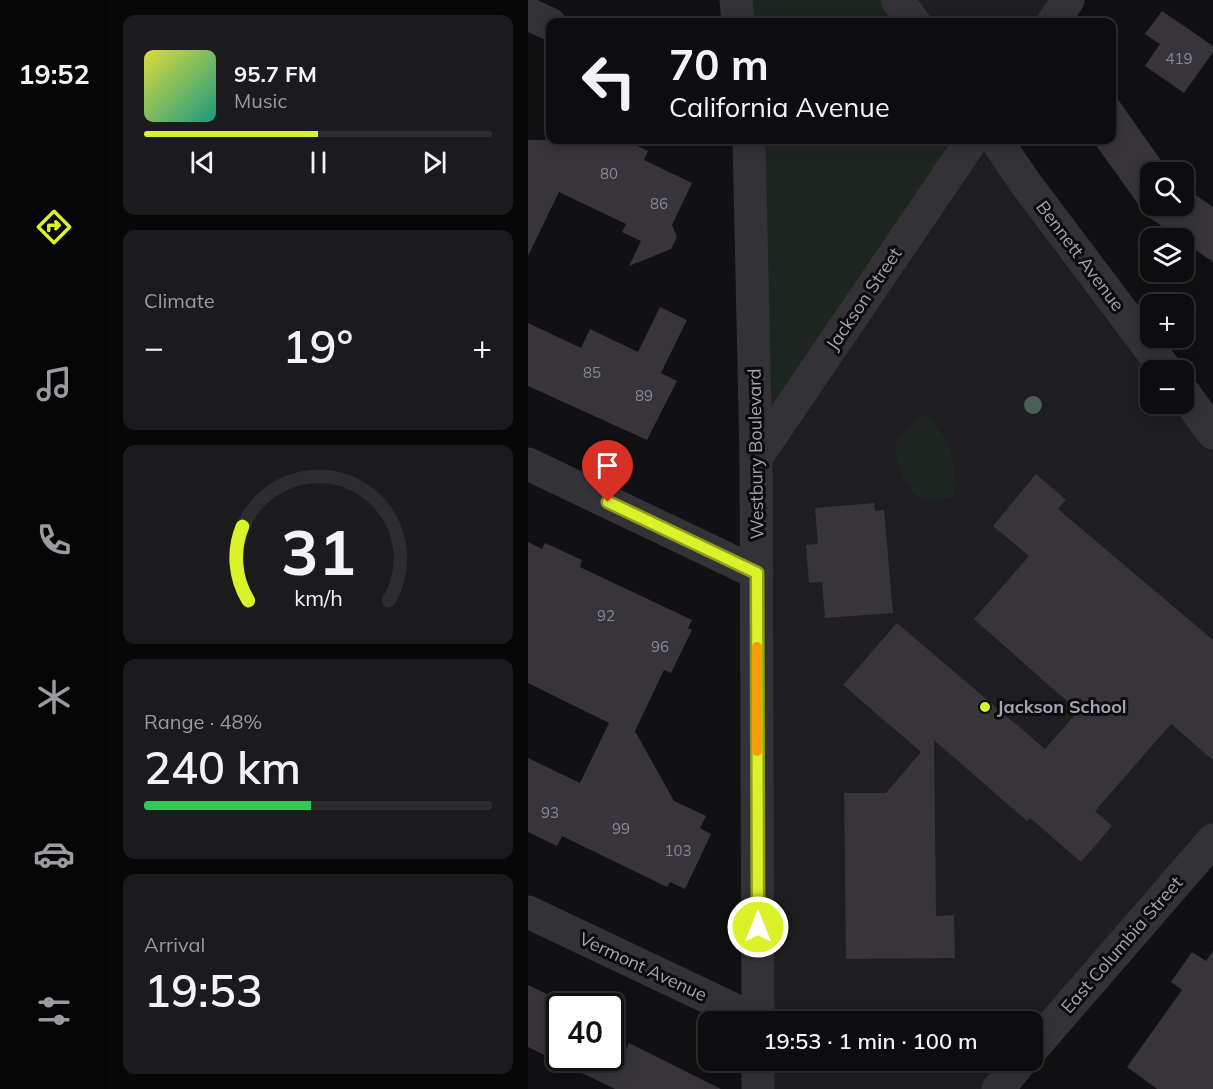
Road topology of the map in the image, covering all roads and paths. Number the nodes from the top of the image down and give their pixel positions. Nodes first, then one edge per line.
1 (736, 0) edge
2 (897, 0) edge
3 (1068, 0) edge
4 (528, 14) edge
5 (738, 18) edge
6 (911, 18) edge
7 (1056, 18) edge
8 (546, 22) edge
9 (749, 144) edge
10 (969, 144) edge
11 (999, 144) edge
12 (1158, 360) edge
13 (1194, 406) edge
14 (1213, 432) edge
15 (756, 458) junction
16 (528, 464) edge
17 (757, 573) junction
18 (1213, 840) edge
19 (528, 912) edge
20 (737, 1011) edge
21 (758, 1011) edge
22 (1043, 1036) edge
23 (758, 1071) edge
24 (1013, 1071) edge
25 (758, 1089) edge
26 (998, 1089) edge

1 - 5 street
2 - 6 street
3 - 7 street
4 - 8 street
9 - 15 street, Westbury Boulevard
10 - 15 street, Jackson Street
11 - 12 street, Bennett Avenue
13 - 14 street
15 - 17 street, Westbury Boulevard
16 - 17 street
17 - 21 street, Westbury Boulevard
18 - 22 street, East Columbia Street
19 - 20 street, Vermont Avenue
23 - 25 street
24 - 26 street

